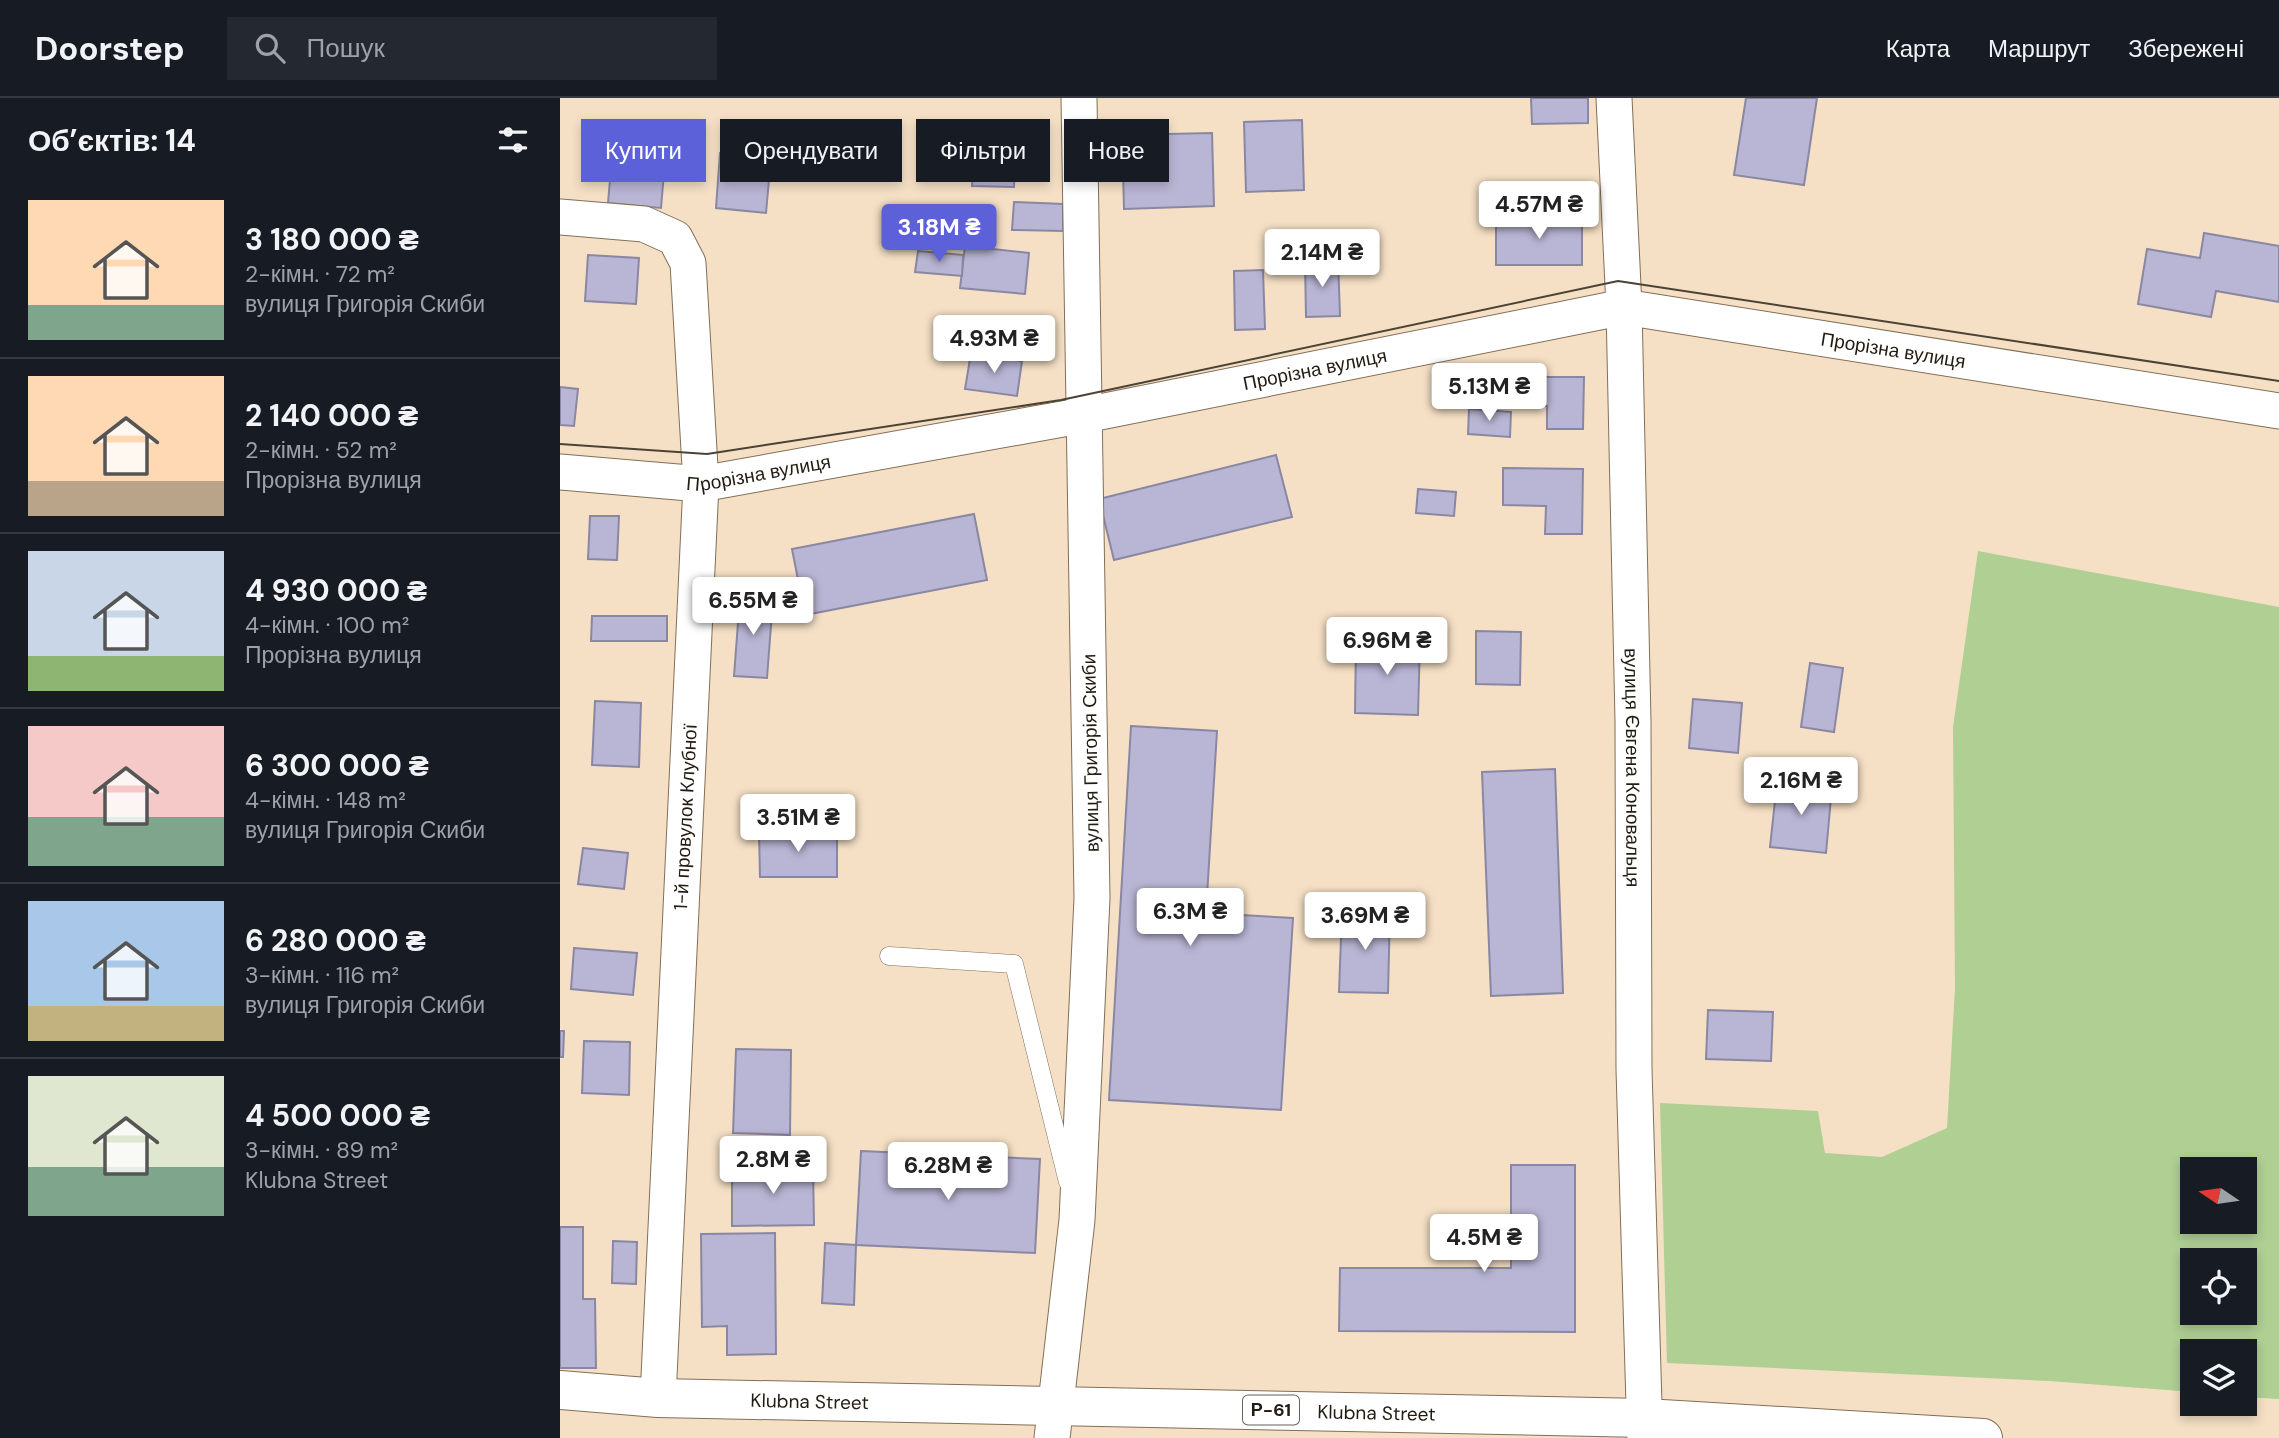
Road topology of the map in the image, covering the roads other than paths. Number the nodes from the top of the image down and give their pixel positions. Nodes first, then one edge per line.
1 (1079, 98) edge
2 (1614, 98) edge
3 (560, 217) edge
4 (1624, 307) junction
5 (2279, 411) edge
6 (1085, 415) junction
7 (560, 472) edge
8 (701, 484) junction
9 (889, 956) dead end
10 (1077, 1220) junction
11 (560, 1390) edge
12 (658, 1398) junction
13 (1054, 1422) edge
14 (1645, 1428) edge
15 (1983, 1438) edge

1 - 6 street, вулиця Григорія Скиби
2 - 4 street, вулиця Євгена Коновальця
3 - 8 street, 1-й провулок Клубної
4 - 5 street, Прорізна вулиця
4 - 6 street, Прорізна вулиця
4 - 14 street, вулиця Євгена Коновальця
6 - 8 street, Прорізна вулиця
6 - 10 street, вулиця Григорія Скиби
7 - 8 street, Прорізна вулиця
8 - 12 street, 1-й провулок Клубної
9 - 10 lane
10 - 13 street, вулиця Григорія Скиби
11 - 12 main road, Klubna Street / Р-61
12 - 13 main road, Klubna Street / Р-61
13 - 14 main road, Klubna Street / Р-61
14 - 15 main road, Klubna Street / Р-61

